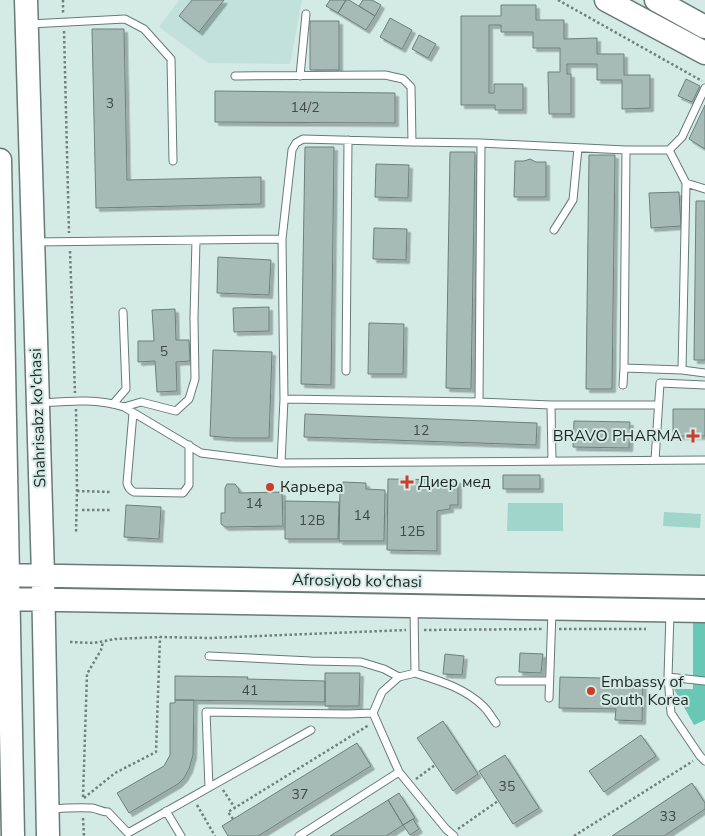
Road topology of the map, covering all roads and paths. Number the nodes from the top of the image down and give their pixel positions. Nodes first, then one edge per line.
1 (26, 0) edge
2 (63, 0) edge
3 (558, 0) edge
4 (606, 0) edge
5 (656, 0) edge
6 (306, 14) dead end
7 (63, 22) junction
8 (27, 24) junction
9 (705, 27) edge
10 (705, 53) edge
11 (235, 76) dead end
12 (300, 76) junction
13 (705, 83) edge
14 (705, 88) edge
15 (348, 140) junction
16 (412, 142) junction
17 (481, 143) junction
18 (578, 148) junction
19 (626, 150) junction
20 (669, 150) junction
21 (0, 160) edge
22 (173, 161) dead end
23 (686, 183) junction
24 (705, 189) edge
25 (554, 230) dead end
26 (1, 236) edge
27 (282, 239) junction
28 (196, 240) junction
29 (69, 241) junction
30 (33, 242) junction
31 (123, 312) dead end
32 (624, 368) junction
33 (682, 370) junction
34 (346, 371) dead end
35 (705, 373) edge
36 (623, 385) dead end
37 (705, 385) edge
38 (284, 398) junction
39 (76, 401) junction
40 (478, 402) junction
41 (38, 403) junction
42 (114, 404) junction
43 (551, 405) junction
44 (658, 405) junction
45 (124, 408) junction
46 (133, 413) junction
47 (3, 430) edge
48 (189, 445) junction
49 (655, 460) junction
50 (705, 460) edge
51 (552, 461) junction
52 (281, 463) junction
53 (77, 492) junction
54 (111, 492) dead end
55 (82, 510) dead end
56 (111, 510) dead end
57 (76, 532) dead end
58 (4, 575) edge
59 (42, 575) junction
60 (705, 587) edge
61 (4, 599) edge
62 (43, 599) junction
63 (414, 606) junction
64 (552, 608) junction
65 (670, 610) junction
66 (705, 611) edge
67 (414, 630) junction
68 (160, 637) junction
69 (103, 641) junction
70 (70, 642) dead end
71 (209, 656) dead end
72 (415, 673) junction
73 (399, 677) junction
74 (668, 677) junction
75 (499, 681) dead end
76 (549, 681) junction
77 (705, 681) edge
78 (549, 698) dead end
79 (373, 713) junction
80 (377, 720) junction
81 (496, 723) dead end
82 (311, 730) dead end
83 (703, 759) edge
84 (435, 765) dead end
85 (399, 772) junction
86 (218, 782) junction
87 (409, 783) junction
88 (209, 787) junction
89 (192, 797) junction
90 (498, 802) dead end
91 (83, 808) junction
92 (235, 808) junction
93 (47, 809) junction
94 (166, 811) junction
95 (233, 819) dead end
96 (452, 835) edge
97 (14, 836) edge
98 (48, 836) edge
99 (84, 836) edge
100 (181, 836) edge
101 (215, 836) edge
102 (300, 836) edge
103 (574, 836) edge

1 - 8 main road, Shahrisabz ko'chasi
2 - 7 path
3 - 13 path
4 - 10 main road
5 - 9 main road
6 - 12 lane
7 - 8 lane
7 - 22 lane
7 - 29 path
8 - 30 main road, Shahrisabz ko'chasi
11 - 12 lane
12 - 16 lane
14 - 20 lane
15 - 16 lane
15 - 27 lane
15 - 34 lane
16 - 17 lane
17 - 18 lane
17 - 40 lane
18 - 19 lane
18 - 25 lane
19 - 20 lane
19 - 32 lane
20 - 23 lane
21 - 26 main road, Shahrisabz ko'chasi
23 - 24 lane
23 - 33 lane
26 - 47 main road, Shahrisabz ko'chasi
27 - 28 lane
27 - 38 lane
28 - 29 lane
28 - 45 lane
29 - 30 lane
29 - 39 path
30 - 41 main road, Shahrisabz ko'chasi
31 - 42 lane
32 - 33 lane
32 - 36 lane
33 - 35 lane
37 - 44 lane
38 - 40 lane
38 - 52 lane
39 - 41 lane
39 - 42 lane
39 - 53 path
40 - 43 lane
41 - 59 main road, Shahrisabz ko'chasi
42 - 45 lane
43 - 44 lane
43 - 51 lane
44 - 49 lane
45 - 46 lane
46 - 48 lane
46 - 48 lane
47 - 58 main road, Shahrisabz ko'chasi
48 - 52 lane
49 - 50 lane
49 - 51 lane
51 - 52 lane
53 - 54 path
53 - 57 path
55 - 56 path
58 - 59 main road, Afrosiyob ko'chasi
58 - 61 main road, Shahrisabz ko'chasi
59 - 60 main road, Afrosiyob ko'chasi
59 - 62 main road, Shahrisabz ko'chasi
61 - 62 main road, Afrosiyob ko'chasi
61 - 97 main road, Shahrisabz ko'chasi
62 - 63 main road, Afrosiyob ko'chasi
62 - 93 main road, Shahrisabz ko'chasi
63 - 64 main road, Afrosiyob ko'chasi
63 - 67 lane
64 - 65 main road, Afrosiyob ko'chasi
64 - 76 lane
65 - 66 main road, Afrosiyob ko'chasi
65 - 74 lane
67 - 68 path
67 - 72 lane
68 - 69 path
68 - 69 path
69 - 70 path
71 - 73 lane
72 - 73 lane
72 - 81 lane
73 - 79 lane
74 - 77 lane
74 - 83 lane
75 - 76 lane
76 - 78 lane
79 - 80 lane
79 - 88 lane
80 - 85 lane
80 - 92 path
82 - 86 lane
83 - 103 path
84 - 87 path
85 - 87 lane
85 - 102 lane
86 - 88 lane
86 - 92 path
87 - 96 lane
88 - 89 lane
89 - 94 lane
89 - 101 path
90 - 96 path
91 - 93 lane
91 - 94 lane
91 - 99 path
92 - 95 path
93 - 98 main road, Shahrisabz ko'chasi
94 - 100 lane

